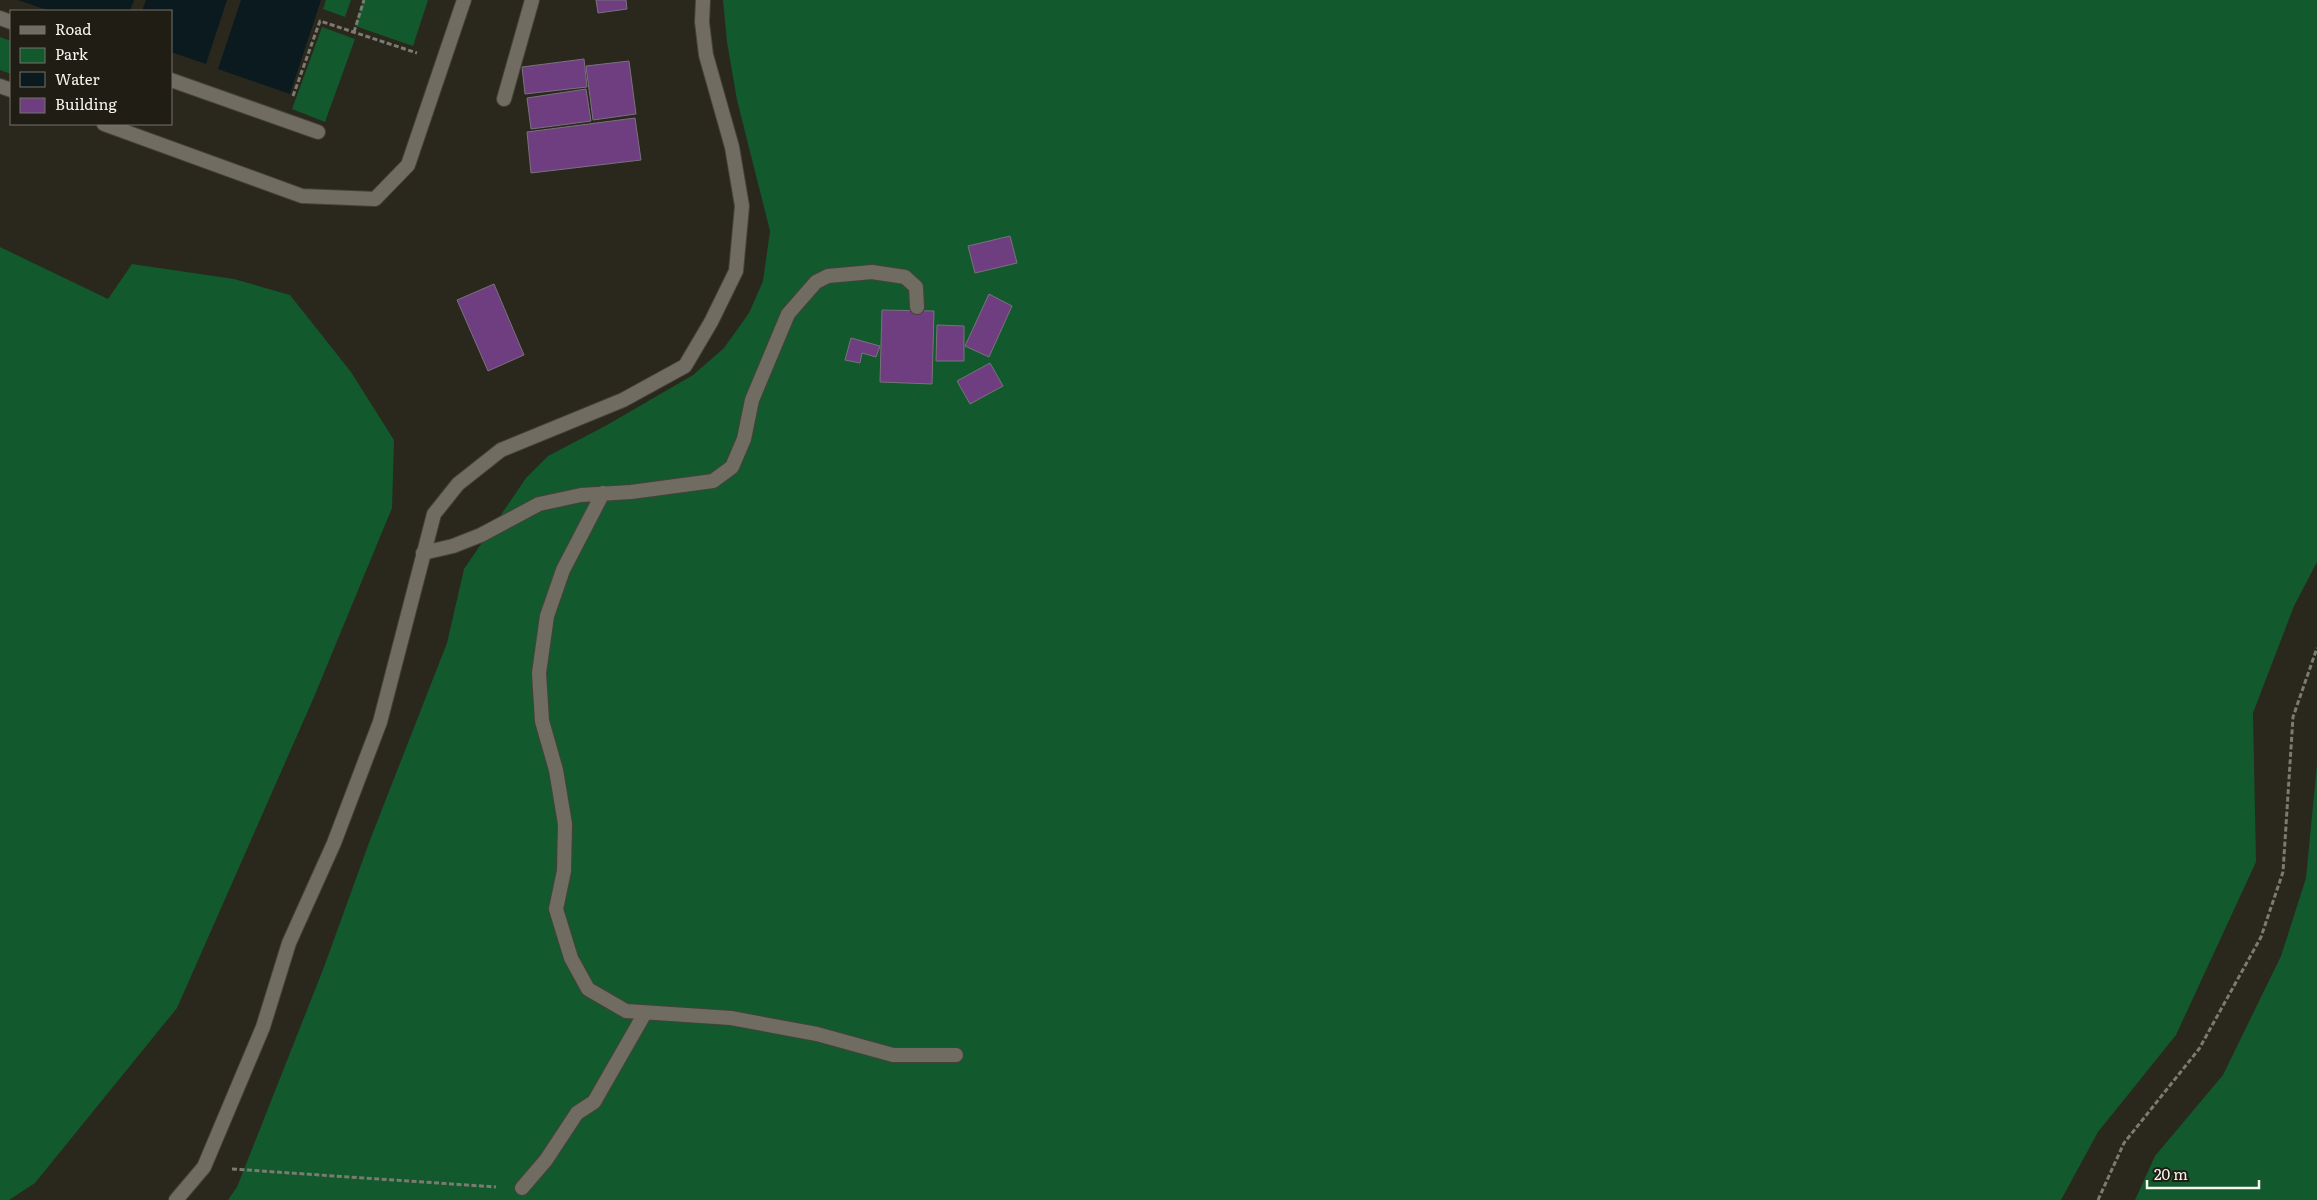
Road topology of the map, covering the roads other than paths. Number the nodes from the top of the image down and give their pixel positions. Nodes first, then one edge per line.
1 (464, 0) edge
2 (532, 0) edge
3 (703, 0) edge
4 (172, 80) edge
5 (504, 99) dead end
6 (107, 125) edge
7 (318, 132) dead end
8 (917, 307) dead end
9 (603, 494) junction
10 (423, 553) junction
11 (645, 1013) junction
12 (956, 1055) dead end
13 (522, 1188) dead end
14 (176, 1200) edge

1 - 6 street
2 - 5 street
3 - 10 street
4 - 7 street
8 - 9 street
9 - 10 street
9 - 11 street
10 - 14 street
11 - 12 street
11 - 13 street

